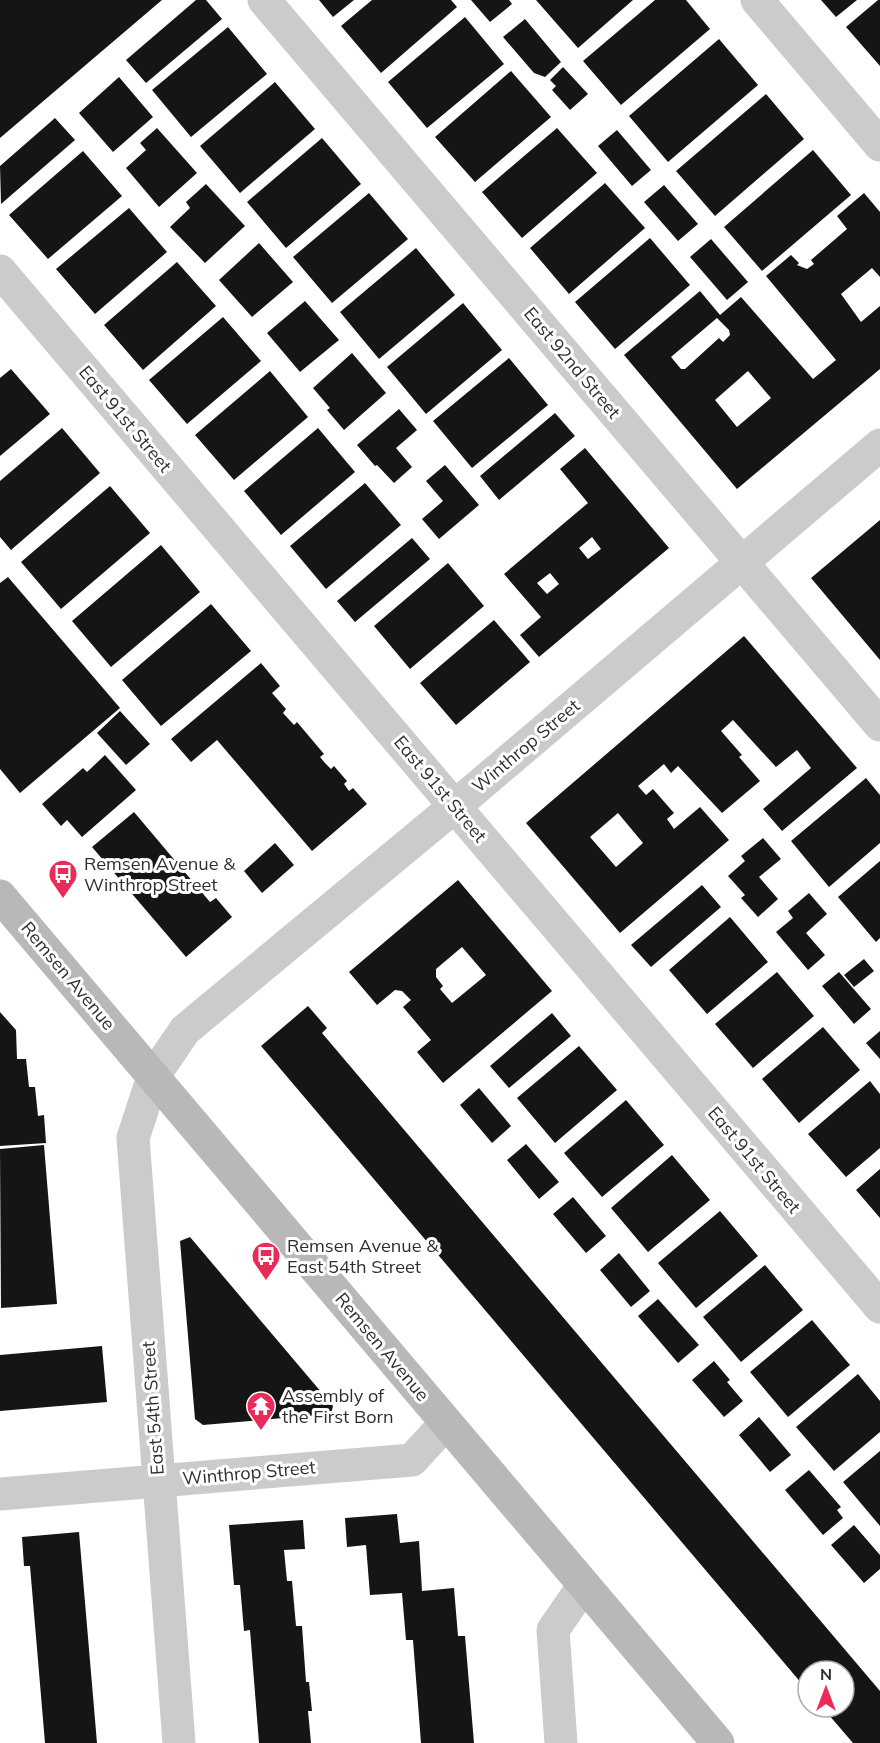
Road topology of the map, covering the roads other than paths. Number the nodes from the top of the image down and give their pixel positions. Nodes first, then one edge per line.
1 (264, 0) edge
2 (758, 0) edge
3 (880, 145) edge
4 (0, 271) edge
5 (880, 445) edge
6 (741, 562) junction
7 (880, 725) edge
8 (454, 807) junction
9 (0, 896) edge
10 (153, 1077) junction
11 (880, 1307) edge
12 (446, 1423) junction
13 (158, 1481) junction
14 (0, 1494) edge
15 (584, 1585) junction
16 (179, 1743) edge
17 (561, 1743) edge
18 (718, 1743) edge

1 - 6 street, East 92nd Street
2 - 3 street
4 - 8 street, East 91st Street
5 - 6 street, Winthrop Street
6 - 7 street, East 92nd Street
6 - 8 street, Winthrop Street
8 - 10 street, Winthrop Street
8 - 11 street, East 91st Street
9 - 10 main road, Remsen Avenue
10 - 12 main road, Remsen Avenue
10 - 13 street, East 54th Street
12 - 13 street, Winthrop Street
12 - 15 main road, Remsen Avenue
13 - 14 street, Winthrop Street
13 - 16 street, East 54th Street
15 - 17 street
15 - 18 main road, Remsen Avenue

